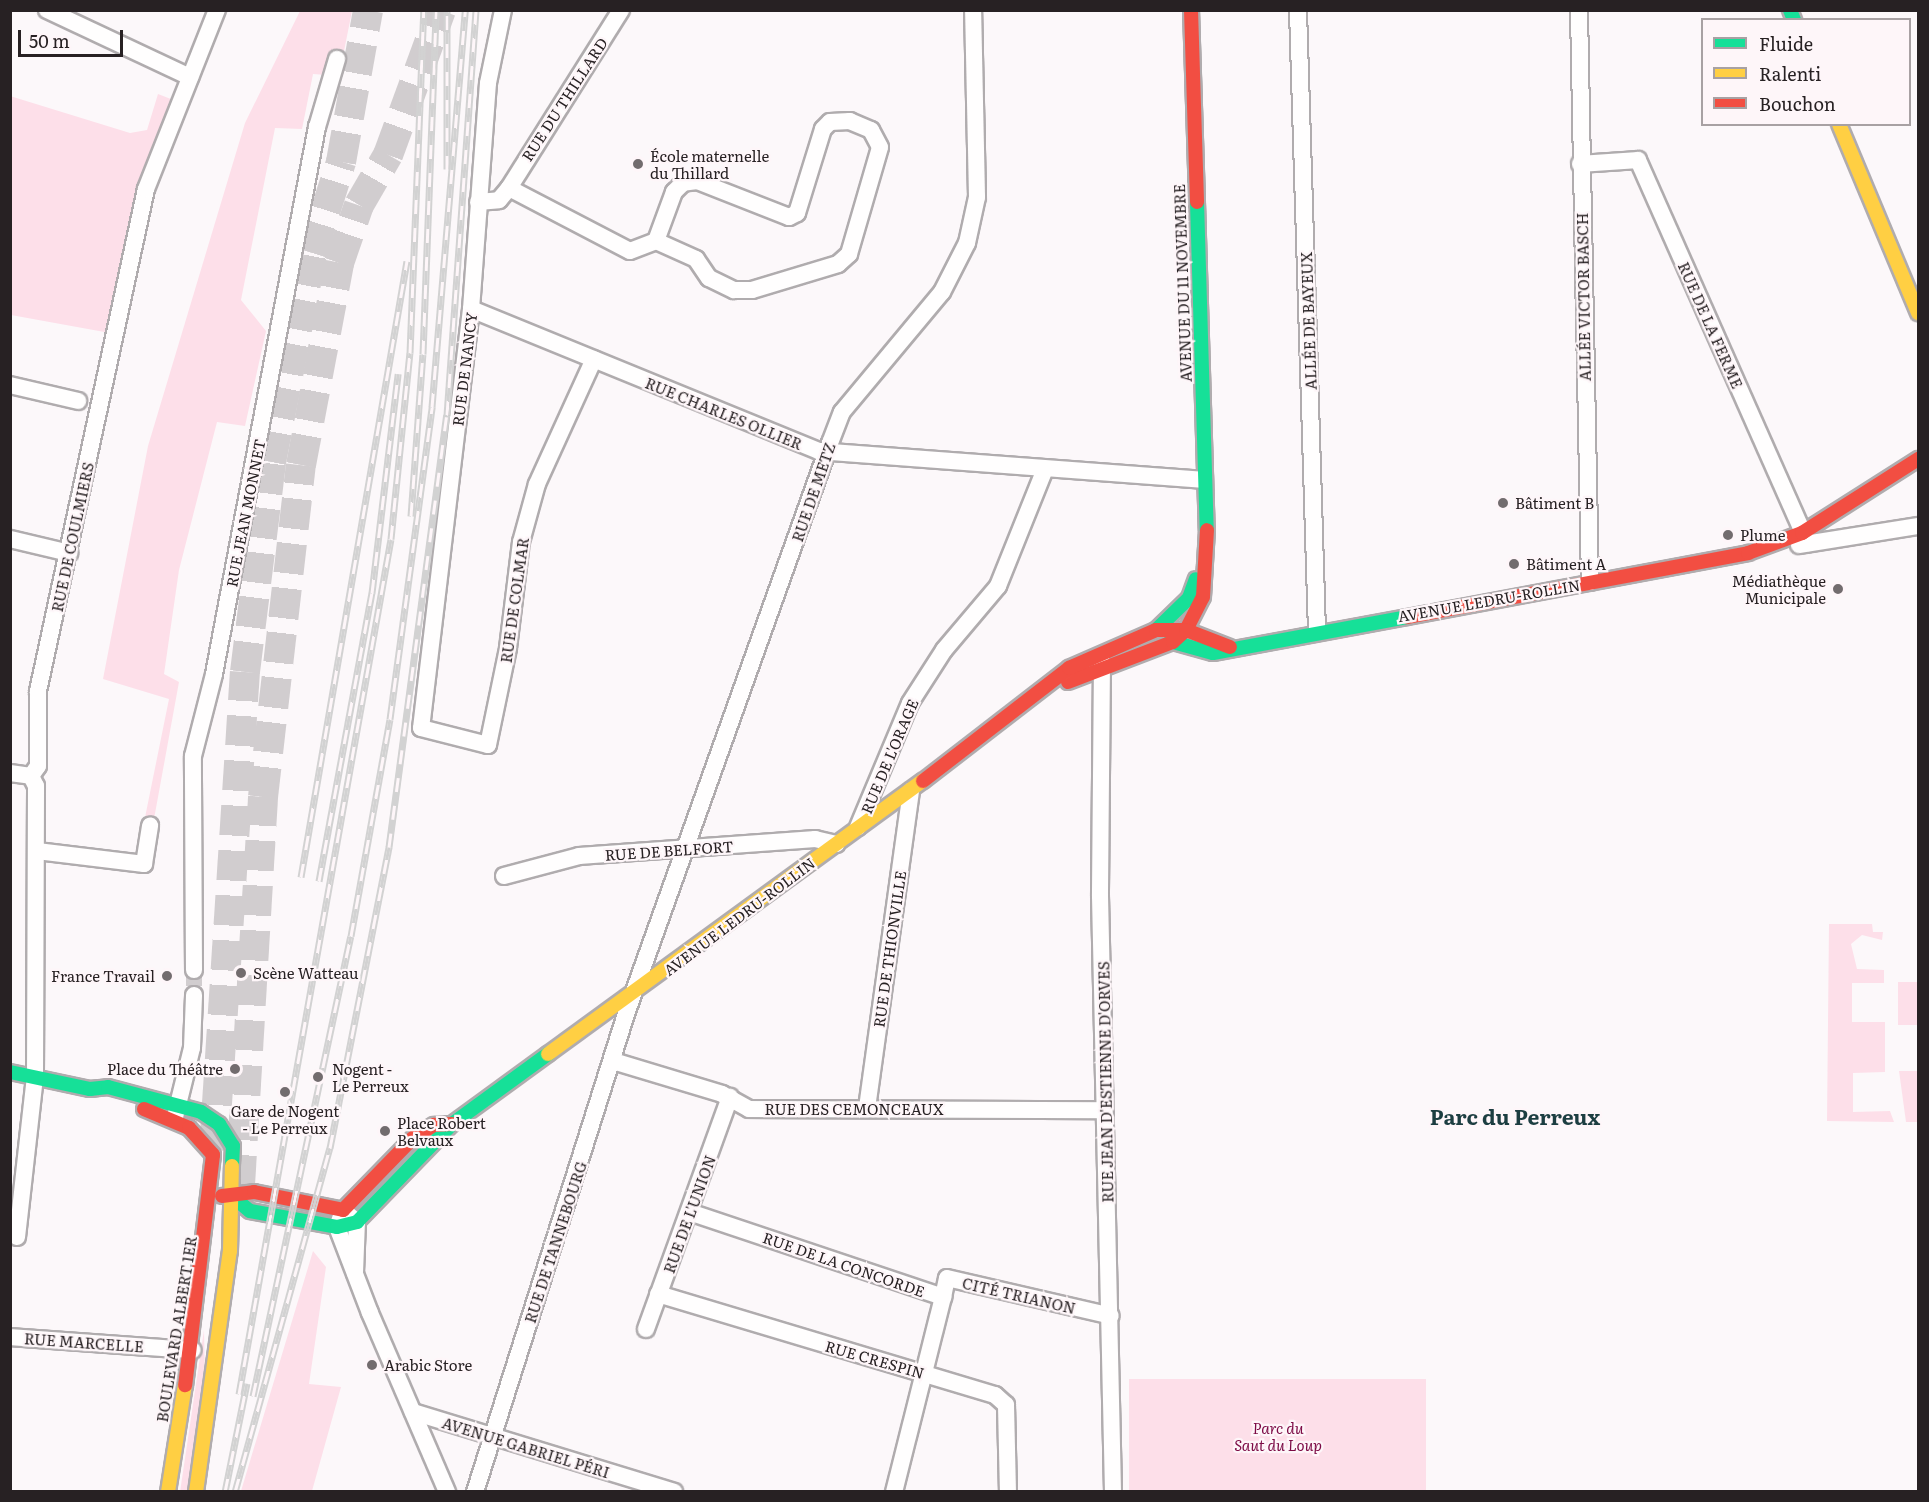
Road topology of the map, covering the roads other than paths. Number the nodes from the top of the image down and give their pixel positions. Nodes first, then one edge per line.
1 (47, 10) edge
2 (217, 10) edge
3 (503, 10) edge
4 (621, 10) edge
5 (973, 10) edge
6 (1191, 10) edge
7 (1298, 10) edge
8 (1579, 10) edge
9 (337, 59) dead end
10 (190, 77) junction
11 (1840, 126) edge
12 (1580, 164) junction
13 (509, 188) junction
14 (478, 202) junction
15 (656, 241) junction
16 (1918, 308) edge
17 (471, 309) junction
18 (594, 359) junction
19 (10, 385) edge
20 (78, 400) dead end
21 (827, 452) junction
22 (1918, 459) edge
23 (1045, 469) junction
24 (1204, 480) junction
25 (1918, 526) edge
26 (1805, 538) junction
27 (10, 539) edge
28 (69, 553) junction
29 (1748, 553) joint
30 (1205, 555) junction
31 (1590, 582) junction
32 (1162, 629) junction
33 (1186, 630) junction
34 (1317, 631) junction
35 (1135, 640) junction
36 (1178, 644) junction
37 (1230, 647) junction
38 (1100, 672) junction
39 (1025, 706) junction
40 (488, 745) joint
41 (10, 773) edge
42 (31, 776) junction
43 (910, 791) junction
44 (150, 825) dead end
45 (858, 828) junction
46 (836, 844) junction
47 (37, 851) junction
48 (683, 851) junction
49 (504, 876) dead end
50 (194, 970) tunnel mouth
51 (636, 993) junction
52 (194, 995) tunnel mouth
53 (613, 1060) junction
54 (10, 1072) edge
55 (35, 1077) junction
56 (730, 1097) junction
57 (867, 1108) junction
58 (1104, 1110) junction
59 (176, 1113) junction
60 (452, 1124) junction
61 (434, 1125) junction
62 (411, 1166) junction
63 (212, 1195) junction
64 (232, 1196) junction
65 (343, 1210) junction
66 (250, 1211) junction
67 (692, 1213) junction
68 (357, 1222) junction
69 (337, 1227) junction
70 (17, 1237) dead end
71 (230, 1251) junction
72 (355, 1273) junction
73 (658, 1294) junction
74 (943, 1298) junction
75 (1111, 1316) junction
76 (646, 1329) dead end
77 (10, 1337) edge
78 (193, 1350) junction
79 (925, 1373) junction
80 (413, 1412) junction
81 (493, 1436) junction
82 (168, 1491) edge
83 (196, 1491) edge
84 (447, 1491) edge
85 (475, 1491) edge
86 (674, 1491) edge
87 (894, 1491) edge
88 (1008, 1491) edge
89 (1113, 1491) edge

1 - 10 street
2 - 10 street, RUE DE COULMIERS
3 - 14 street, RUE DE NANCY
4 - 13 street, RUE DU THILLARD
5 - 21 street, RUE DE METZ
6 - 24 street, AVENUE DU 11 NOVEMBRE
7 - 34 street, ALLÉE DE BAYEUX
8 - 12 street, ALLÉE VICTOR BASCH
9 - 50 street, RUE JEAN MONNET
10 - 28 street, RUE DE COULMIERS
11 - 16 street
12 - 26 street, RUE DE LA FERME
12 - 31 street, ALLÉE VICTOR BASCH
13 - 14 street
13 - 15 street
14 - 17 street, RUE DE NANCY
15 - 15 street
17 - 18 street, RUE CHARLES OLLIER
17 - 40 street, RUE DE NANCY
18 - 21 street, RUE CHARLES OLLIER
18 - 40 street, RUE DE COLMAR
19 - 20 street
21 - 23 street, RUE CHARLES OLLIER
21 - 48 street, RUE DE METZ
22 - 26 street, AVENUE LEDRU-ROLLIN
23 - 24 street, RUE CHARLES OLLIER
23 - 45 street, RUE DE L'ORAGE
24 - 30 street, AVENUE DU 11 NOVEMBRE
25 - 26 street
26 - 29 street, AVENUE LEDRU-ROLLIN
27 - 28 street
28 - 42 street, RUE DE COULMIERS
29 - 31 street, AVENUE LEDRU-ROLLIN
30 - 32 street, AVENUE DU 11 NOVEMBRE
30 - 33 street, AVENUE DU 11 NOVEMBRE
31 - 34 street, AVENUE LEDRU-ROLLIN
32 - 33 street
32 - 35 street, AVENUE LEDRU-ROLLIN
32 - 36 street
33 - 36 street, AVENUE DU 11 NOVEMBRE
33 - 37 street
34 - 37 street, AVENUE LEDRU-ROLLIN
35 - 38 street, AVENUE LEDRU-ROLLIN
35 - 39 street, AVENUE LEDRU-ROLLIN
36 - 37 street, AVENUE LEDRU-ROLLIN
36 - 38 street, AVENUE LEDRU-ROLLIN
38 - 39 street, AVENUE LEDRU-ROLLIN
38 - 58 street, RUE JEAN D'ESTIENNE D'ORVES
39 - 43 street, AVENUE LEDRU-ROLLIN
41 - 42 street
42 - 47 street, RUE DE COULMIERS
43 - 45 street, AVENUE LEDRU-ROLLIN
43 - 57 street, RUE DE THIONVILLE
44 - 47 street
45 - 46 street, AVENUE LEDRU-ROLLIN
46 - 48 street, RUE DE BELFORT
46 - 51 street, AVENUE LEDRU-ROLLIN
47 - 55 street, RUE DE COULMIERS
48 - 49 street, RUE DE BELFORT
48 - 51 street, RUE DE METZ
51 - 53 street, RUE DE TANNEBOURG
51 - 60 street, AVENUE LEDRU-ROLLIN
52 - 59 street
53 - 56 street, RUE DES CEMONCEAUX
53 - 81 street, RUE DE TANNEBOURG
54 - 55 street
55 - 59 street
55 - 70 street, RUE DE COULMIERS
56 - 57 street, RUE DES CEMONCEAUX
56 - 67 street, RUE DE L'UNION
57 - 58 street, RUE DES CEMONCEAUX
58 - 75 street, RUE JEAN D'ESTIENNE D'ORVES
59 - 63 street, BOULEVARD ALBERT 1ER
59 - 64 street
60 - 61 street
60 - 62 street, AVENUE LEDRU-ROLLIN
61 - 62 street, AVENUE LEDRU-ROLLIN
61 - 65 street
62 - 68 street, AVENUE LEDRU-ROLLIN
63 - 64 street
63 - 78 street, BOULEVARD ALBERT 1ER
64 - 65 street
64 - 66 street
64 - 71 street
65 - 68 street
65 - 69 street
66 - 69 street
66 - 71 street
67 - 73 street, RUE DE L'UNION
67 - 74 street, RUE DE LA CONCORDE
68 - 69 street
68 - 72 street
69 - 72 street
71 - 83 street
72 - 80 street
73 - 76 street, RUE DE L'UNION
73 - 79 street, RUE CRESPIN
74 - 75 street, CITÉ TRIANON
74 - 79 street, RUE DE LA CONCORDE
75 - 89 street, RUE JEAN D'ESTIENNE D'ORVES
77 - 78 street, RUE MARCELLE
78 - 82 street, BOULEVARD ALBERT 1ER
79 - 87 street, RUE DE LA CONCORDE
79 - 88 street, RUE CRESPIN
80 - 81 street, AVENUE GABRIEL PÉRI
80 - 84 street
81 - 85 street, RUE DE TANNEBOURG
81 - 86 street, AVENUE GABRIEL PÉRI

